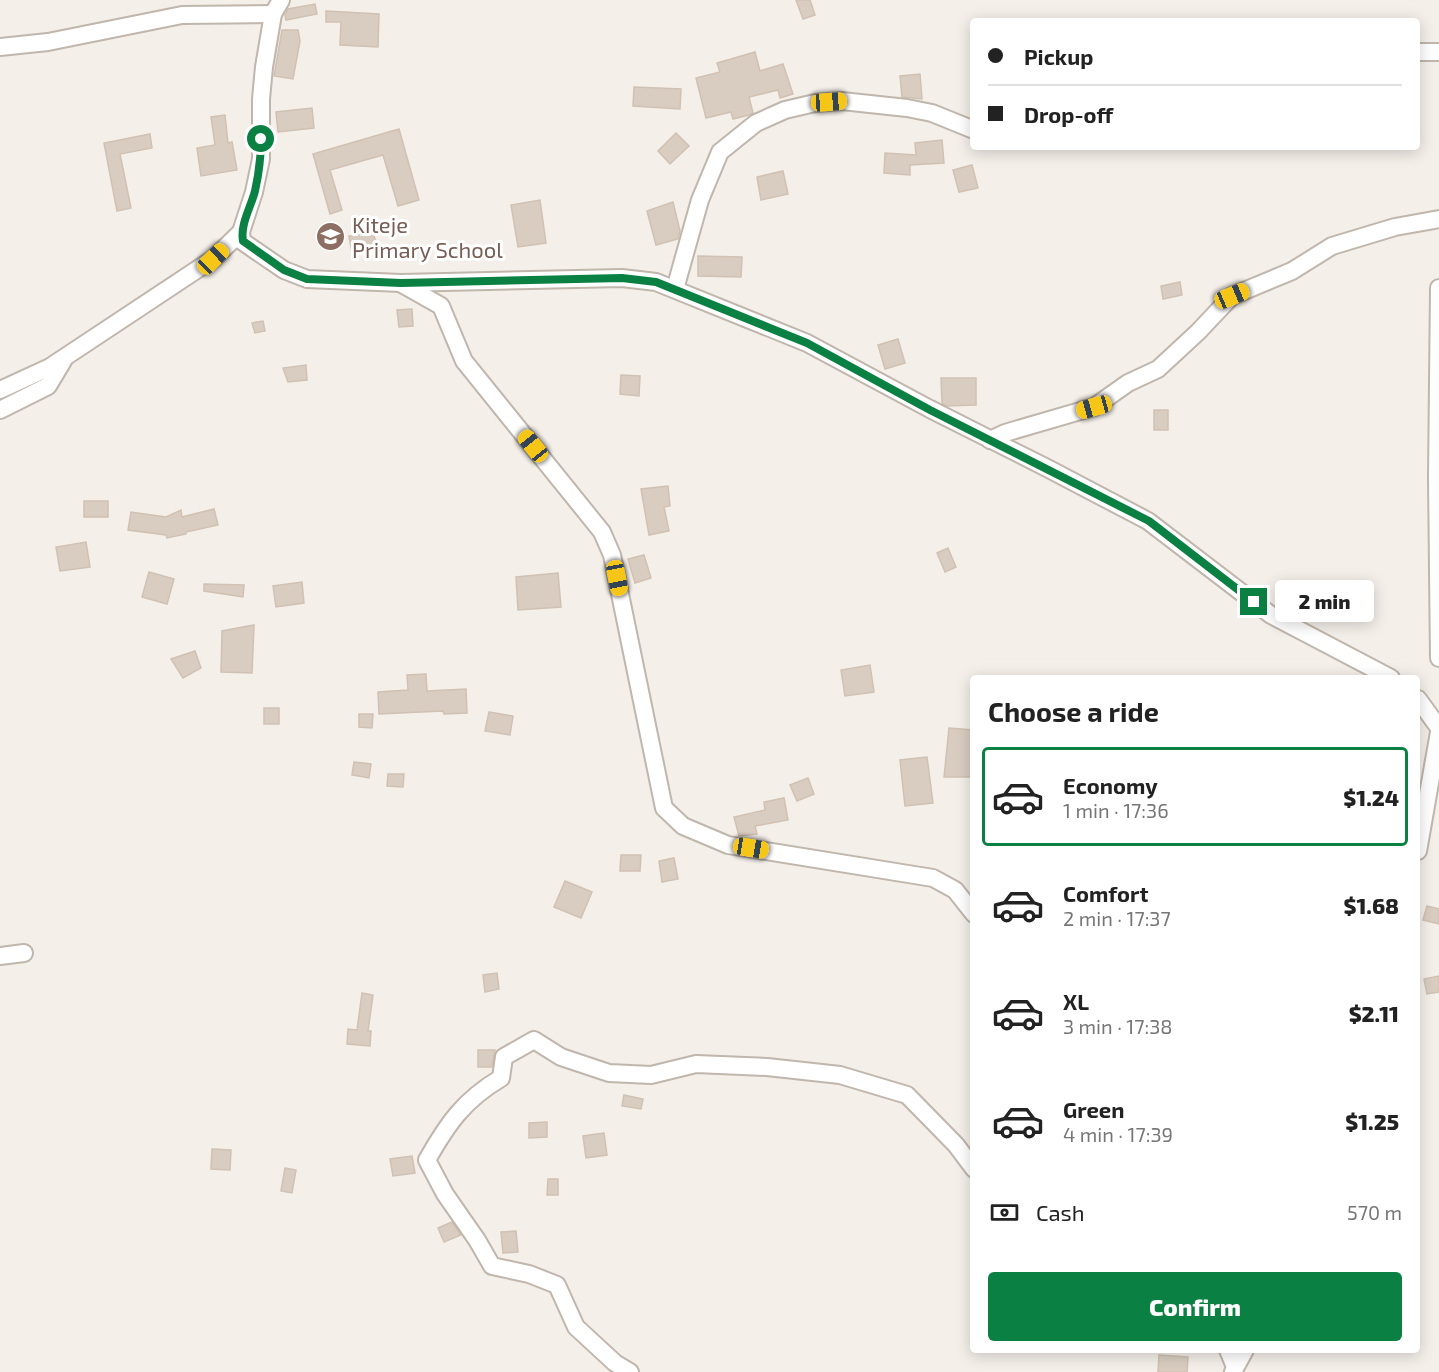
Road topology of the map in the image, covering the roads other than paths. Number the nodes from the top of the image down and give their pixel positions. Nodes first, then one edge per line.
1 (277, 7) edge
2 (0, 47) edge
3 (1420, 52) edge
4 (1439, 52) edge
5 (970, 128) edge
6 (1439, 219) edge
7 (241, 232) junction
8 (401, 283) junction
9 (1439, 288) edge
10 (675, 289) junction
11 (65, 357) junction
12 (0, 390) edge
13 (0, 411) edge
14 (990, 440) junction
15 (1438, 479) edge
16 (1439, 658) edge
17 (1385, 675) edge
18 (1420, 702) edge
19 (1439, 728) edge
20 (1439, 732) edge
21 (1420, 840) edge
22 (970, 909) edge
23 (24, 953) dead end
24 (0, 956) edge
25 (970, 1163) edge
26 (1229, 1353) edge
27 (1243, 1353) edge
28 (1234, 1370) edge
29 (630, 1372) edge

1 - 2 street
1 - 7 street
3 - 4 street
5 - 10 street
6 - 14 street
7 - 8 street
7 - 11 street
8 - 10 street
8 - 22 street
9 - 15 street
10 - 14 street
11 - 12 street
11 - 13 street
14 - 17 street
15 - 16 street
18 - 19 street
20 - 21 street
23 - 24 street
25 - 29 street
26 - 28 street
27 - 28 street

